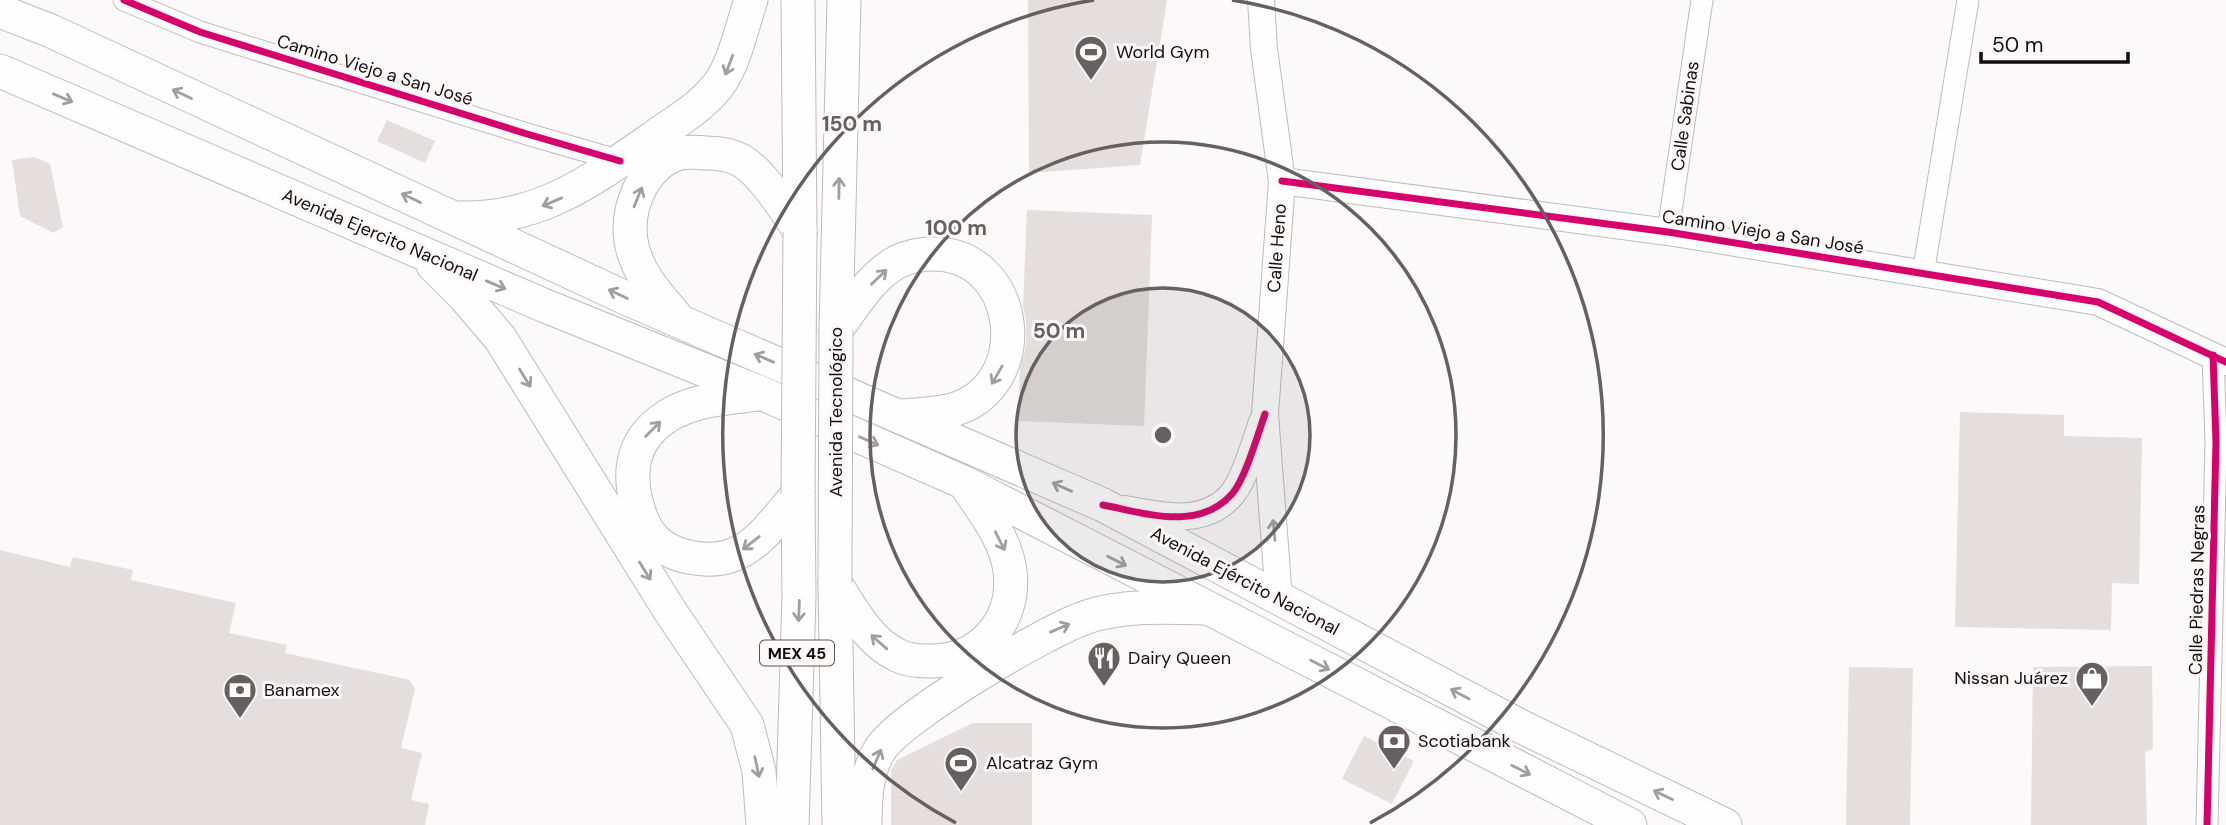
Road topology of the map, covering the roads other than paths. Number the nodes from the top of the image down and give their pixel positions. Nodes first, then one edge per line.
1 (124, 0) edge
2 (751, 0) edge
3 (799, 0) edge
4 (844, 0) edge
5 (1261, 0) edge
6 (1702, 0) edge
7 (1968, 0) edge
8 (0, 11) edge
9 (0, 71) edge
10 (154, 137) junction
11 (314, 154) junction
12 (620, 161) junction
13 (1282, 181) junction
14 (452, 218) junction
15 (800, 232) junction
16 (1668, 232) junction
17 (419, 251) junction
18 (1923, 274) junction
19 (680, 322) junction
20 (836, 330) junction
21 (2219, 358) edge
22 (761, 393) junction
23 (1265, 414) junction
24 (900, 416) junction
25 (965, 483) junction
26 (798, 494) junction
27 (1103, 505) junction
28 (835, 583) junction
29 (1279, 598) junction
30 (1210, 609) junction
31 (763, 825) edge
32 (792, 825) edge
33 (839, 825) edge
34 (865, 825) edge
35 (1630, 825) edge
36 (1725, 825) edge
37 (2207, 825) edge

1 - 12 street, Camino Viejo a San José
2 -> 12 main road
3 - 15 main road, Avenida Tecnológico / MEX 45
20 -> 4 main road, Avenida Tecnológico / MEX 45
5 - 13 street, Calle Heno
6 - 16 street, Calle Sabinas
7 - 18 street
11 -> 8 main road
9 -> 10 main road, Avenida Ejercito Nacional
10 - 11 main road
10 - 17 main road, Avenida Ejercito Nacional
14 -> 11 main road
12 -> 14 main road
13 - 16 street, Camino Viejo a San José
13 - 23 street, Calle Heno
19 -> 14 main road
19 -> 15 main road
15 - 26 main road, Avenida Tecnológico / MEX 45, bridge
16 - 18 street, Camino Viejo a San José
17 -> 22 main road, Avenida Ejercito Nacional
17 -> 31 main road
18 - 21 street, Camino Viejo a San José
24 -> 19 main road, Avenida Ejército Nacional
20 -> 24 main road
20 - 28 main road, Avenida Tecnológico / MEX 45, bridge
21 - 37 street, Calle Piedras Negras
22 -> 25 main road
26 -> 22 main road
23 - 27 street, Calle Heno
29 -> 23 street, Calle Heno
27 -> 24 main road, Avenida Ejército Nacional
25 -> 28 main road
25 -> 30 main road
26 -> 32 main road, Avenida Tecnológico / MEX 45
27 - 29 main road, Avenida Ejército Nacional
28 - 33 main road, Avenida Tecnológico / MEX 45
36 -> 29 main road, Avenida Ejército Nacional
34 -> 30 main road
30 -> 35 main road

